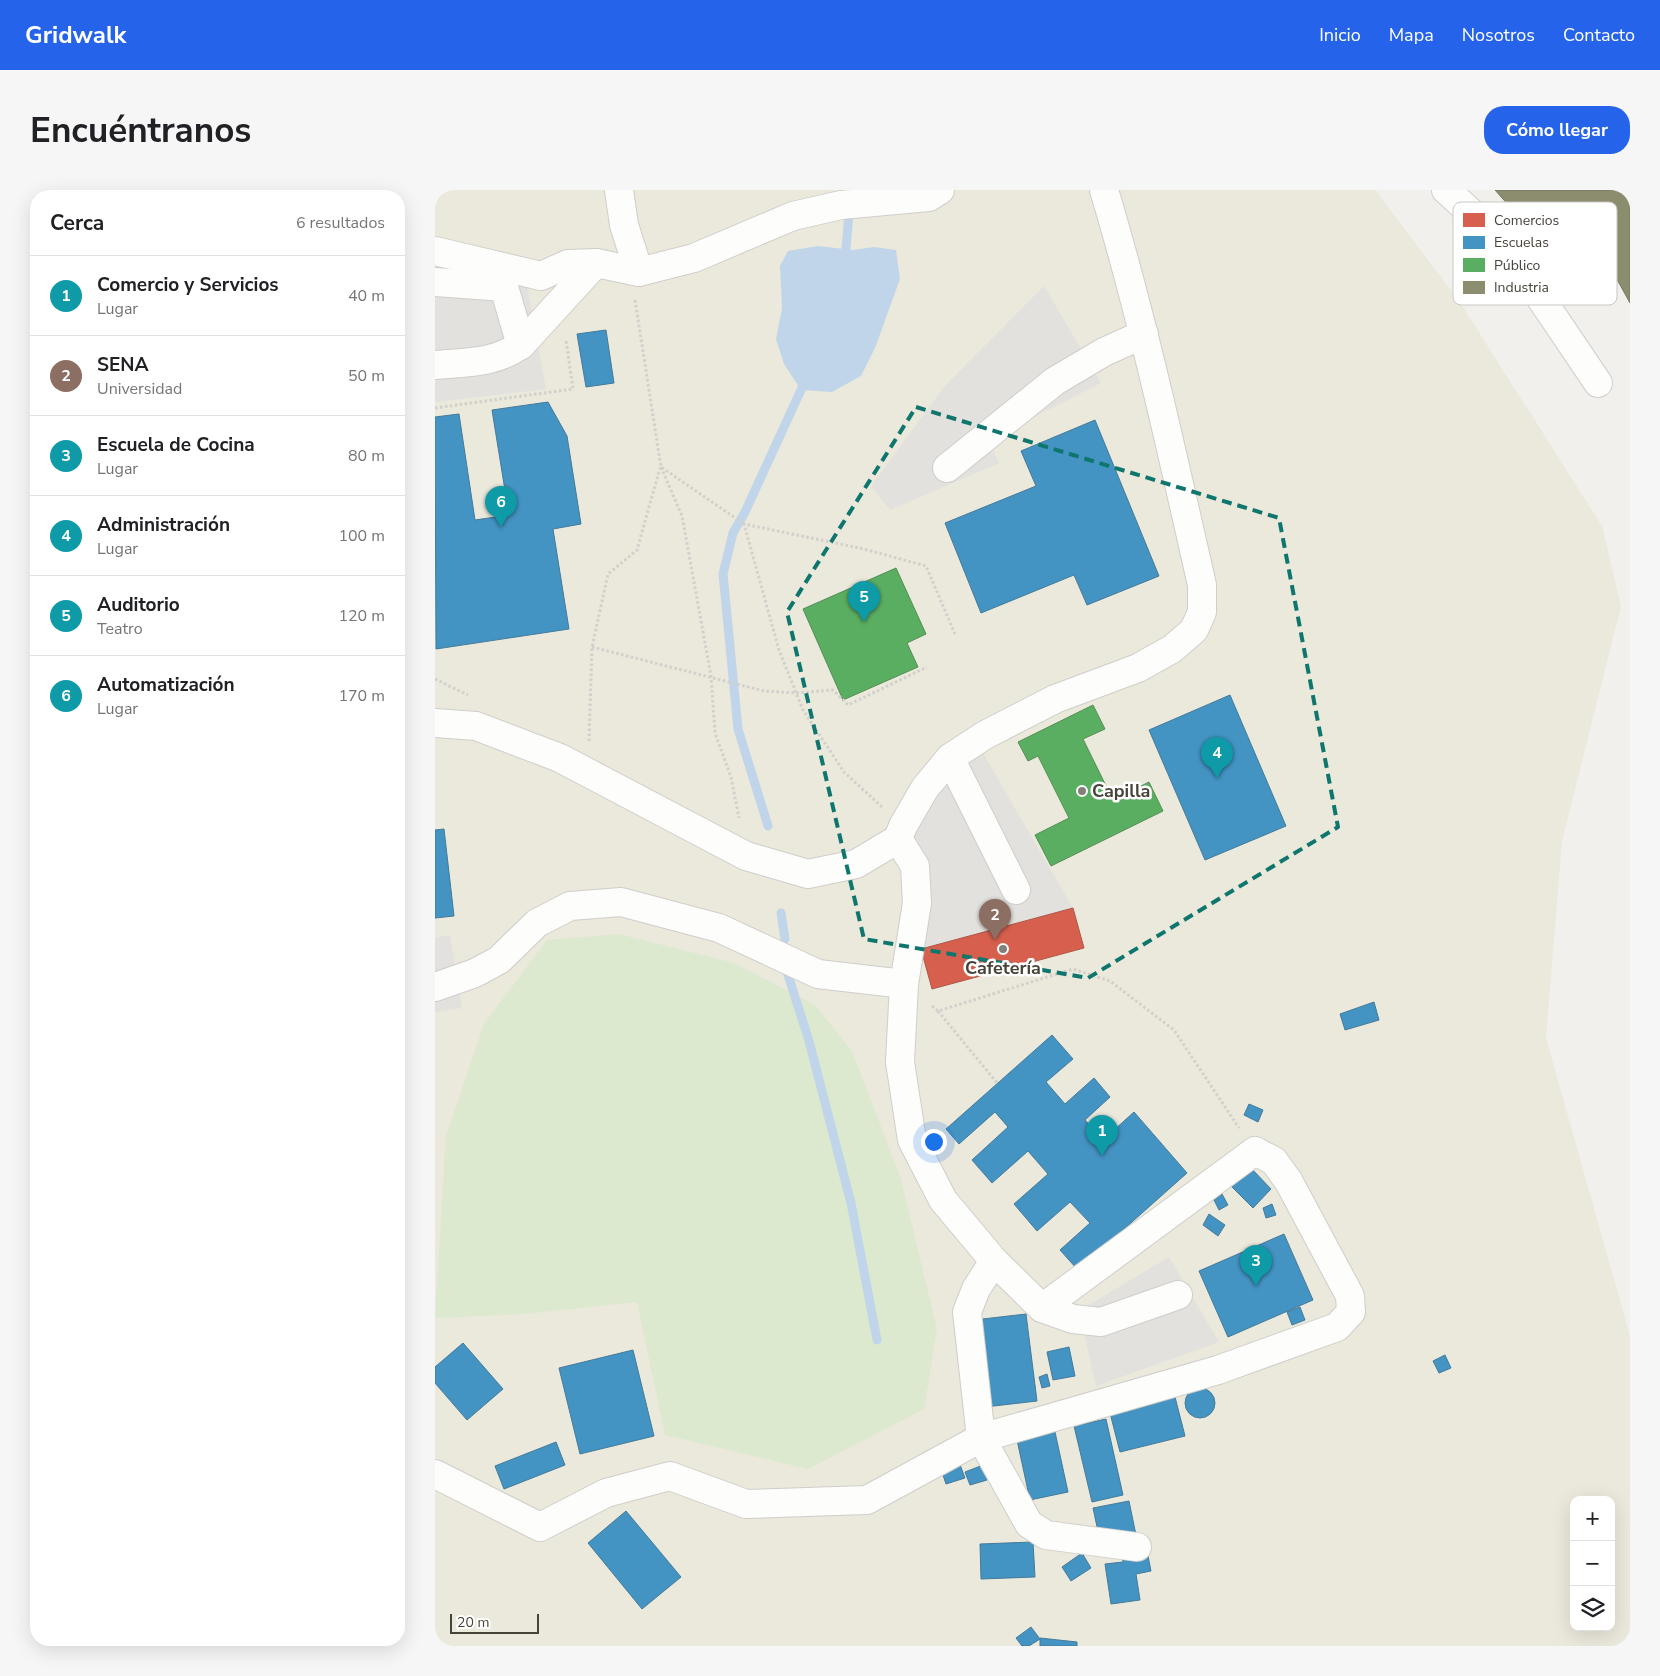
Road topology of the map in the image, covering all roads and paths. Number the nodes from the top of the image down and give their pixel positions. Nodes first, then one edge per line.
1 (619, 190) edge
2 (940, 190) edge
3 (1103, 190) edge
4 (1446, 190) edge
5 (1459, 202) edge
6 (435, 251) edge
7 (596, 263) junction
8 (639, 272) junction
9 (541, 276) junction
10 (435, 282) edge
11 (504, 287) junction
12 (1545, 305) edge
13 (1144, 334) junction
14 (521, 345) junction
15 (435, 365) edge
16 (1598, 383) dead end
17 (661, 467) junction
18 (947, 468) dead end
19 (745, 524) junction
20 (955, 634) dead end
21 (592, 647) junction
22 (927, 667) dead end
23 (711, 676) junction
24 (435, 679) edge
25 (437, 683) edge
26 (797, 693) junction
27 (474, 698) dead end
28 (435, 723) edge
29 (589, 746) dead end
30 (950, 758) junction
31 (890, 802) dead end
32 (884, 810) junction
33 (878, 815) dead end
34 (898, 839) junction
35 (746, 856) junction
36 (1015, 890) dead end
37 (904, 984) junction
38 (435, 987) edge
39 (938, 1011) junction
40 (998, 1084) dead end
41 (1255, 1151) junction
42 (994, 1261) junction
43 (1178, 1295) dead end
44 (1041, 1308) junction
45 (981, 1438) junction
46 (435, 1474) edge
47 (1137, 1547) dead end

1 - 8 lane
2 - 8 lane
3 - 13 lane
4 - 5 lane
6 - 9 lane
7 - 8 lane
7 - 9 lane
7 - 14 lane
8 - 17 path
9 - 11 lane
10 - 11 lane
11 - 14 lane
12 - 16 lane
13 - 18 lane
13 - 30 lane
14 - 15 lane
17 - 19 path
17 - 21 path
17 - 23 path
19 - 20 path
19 - 26 path
21 - 23 path
21 - 29 path
22 - 26 path
23 - 26 path
23 - 35 path
24 - 25 path
25 - 27 path
26 - 32 path
28 - 35 lane
30 - 34 lane
30 - 36 lane
31 - 32 path
32 - 33 path
34 - 35 lane
34 - 37 lane
37 - 38 lane
37 - 39 path
37 - 42 lane
39 - 40 path
39 - 41 path
41 - 44 lane
41 - 45 lane
42 - 44 lane
42 - 45 lane
43 - 44 lane
45 - 46 lane
45 - 47 lane

